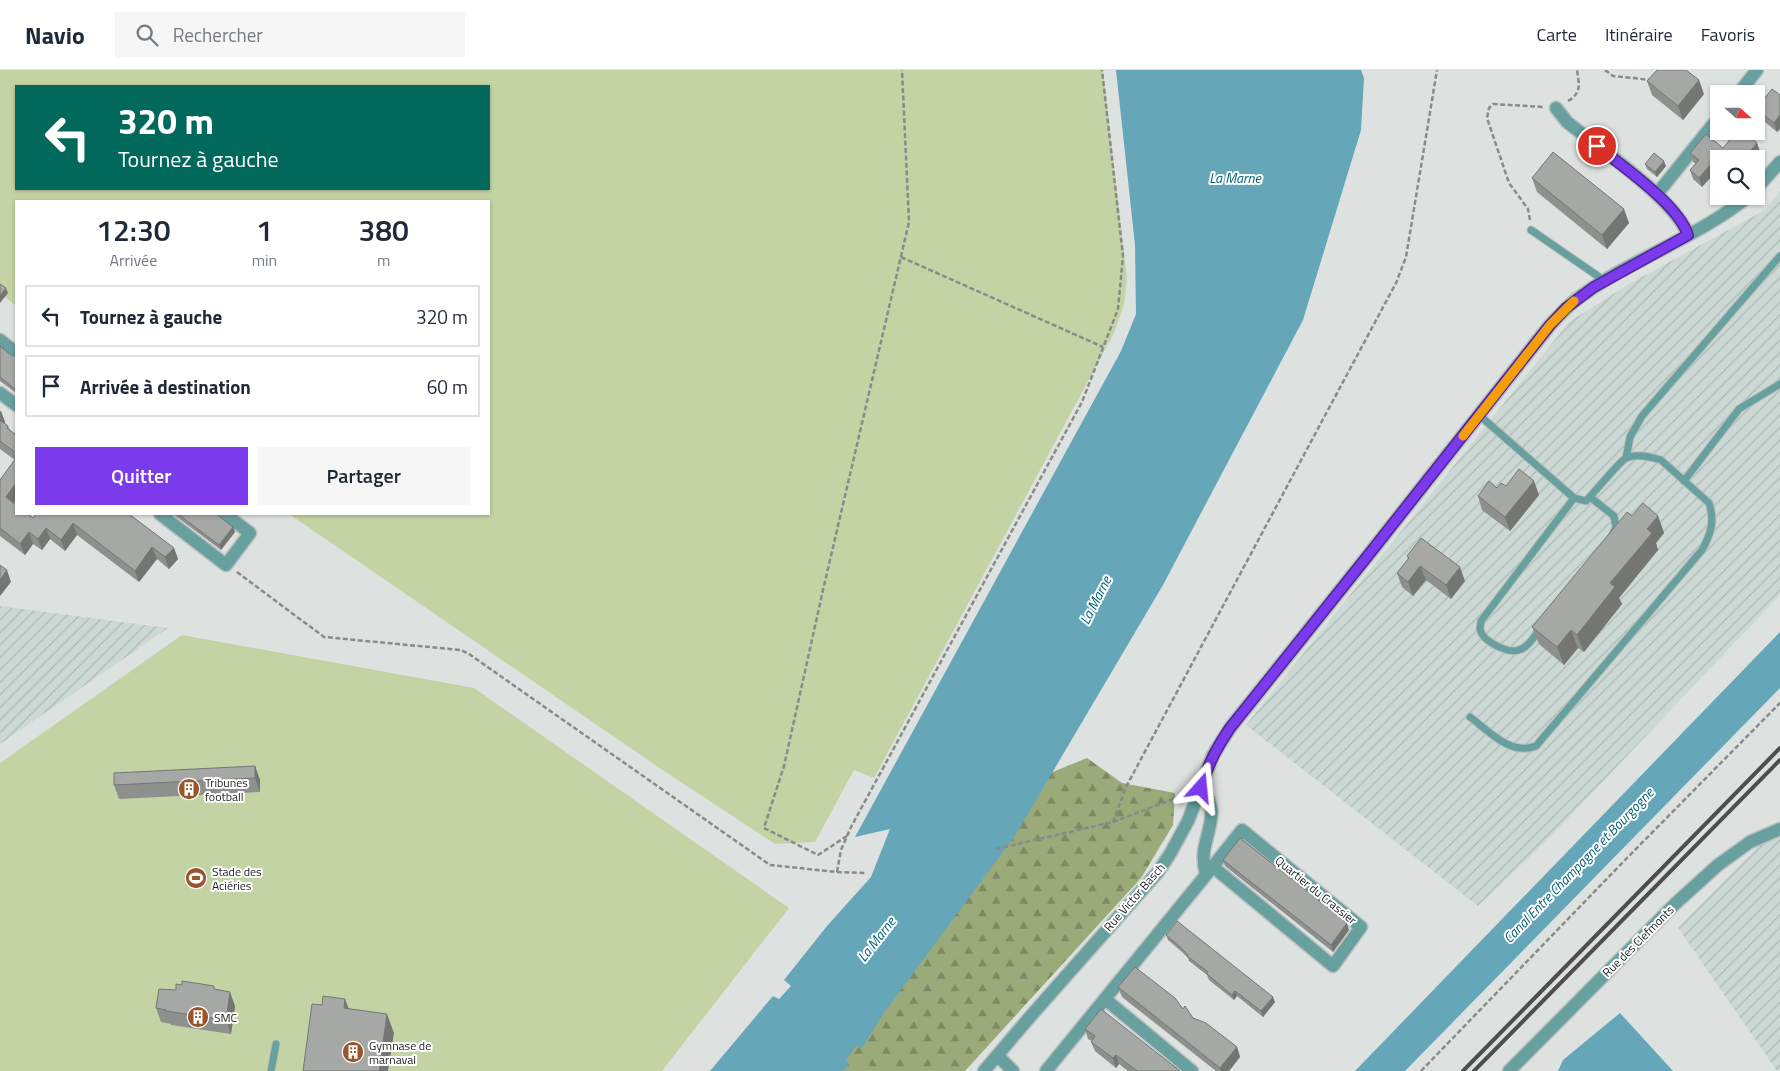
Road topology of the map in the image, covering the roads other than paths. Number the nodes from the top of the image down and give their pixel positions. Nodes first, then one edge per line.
1 (1757, 70) edge
2 (1745, 85) edge
3 (1556, 108) road end
4 (1710, 128) edge
5 (1780, 162) edge
6 (1765, 179) edge
7 (1657, 194) junction
8 (1739, 205) edge
9 (1531, 230) road end
10 (1688, 235) junction
11 (1780, 256) edge
12 (1605, 281) junction
13 (0, 340) edge
14 (15, 352) edge
15 (1780, 384) edge
16 (0, 393) edge
17 (15, 404) edge
18 (1479, 416) junction
19 (1626, 458) junction
20 (1684, 482) junction
21 (1590, 497) junction
22 (1574, 498) junction
23 (161, 515) edge
24 (226, 515) edge
25 (1607, 542) edge
26 (1544, 624) edge
27 (1470, 717) dead end
28 (1201, 788) junction
29 (1780, 829) edge
30 (1209, 871) junction
31 (1105, 999) junction
32 (276, 1044) dead end
33 (998, 1056) junction
34 (272, 1071) edge
35 (984, 1071) edge
36 (1013, 1071) edge
37 (1046, 1071) edge
38 (1192, 1071) edge
39 (1510, 1071) edge

1 - 2 street
3 - 7 street
4 - 7 street
5 - 6 street
7 - 10 street
8 - 10 street, Rue Victor Basch
9 - 12 lane
10 - 12 street, Rue Victor Basch
11 - 19 lane
12 - 18 street, Rue Victor Basch
13 - 14 street
15 - 20 lane
16 - 17 street
18 - 22 lane
18 - 28 street, Rue Victor Basch
19 - 20 lane
19 - 21 lane
20 - 27 lane
21 - 22 lane
21 - 25 lane
22 - 26 lane
23 - 24 street
28 - 30 street
28 - 33 street, Rue Victor Basch
29 - 39 street, Rue des Clefmonts
30 - 30 street, Quartier du Crassier
30 - 31 street
31 - 37 street
31 - 38 street
32 - 34 lane
33 - 35 street, Rue Victor Basch
33 - 36 street

